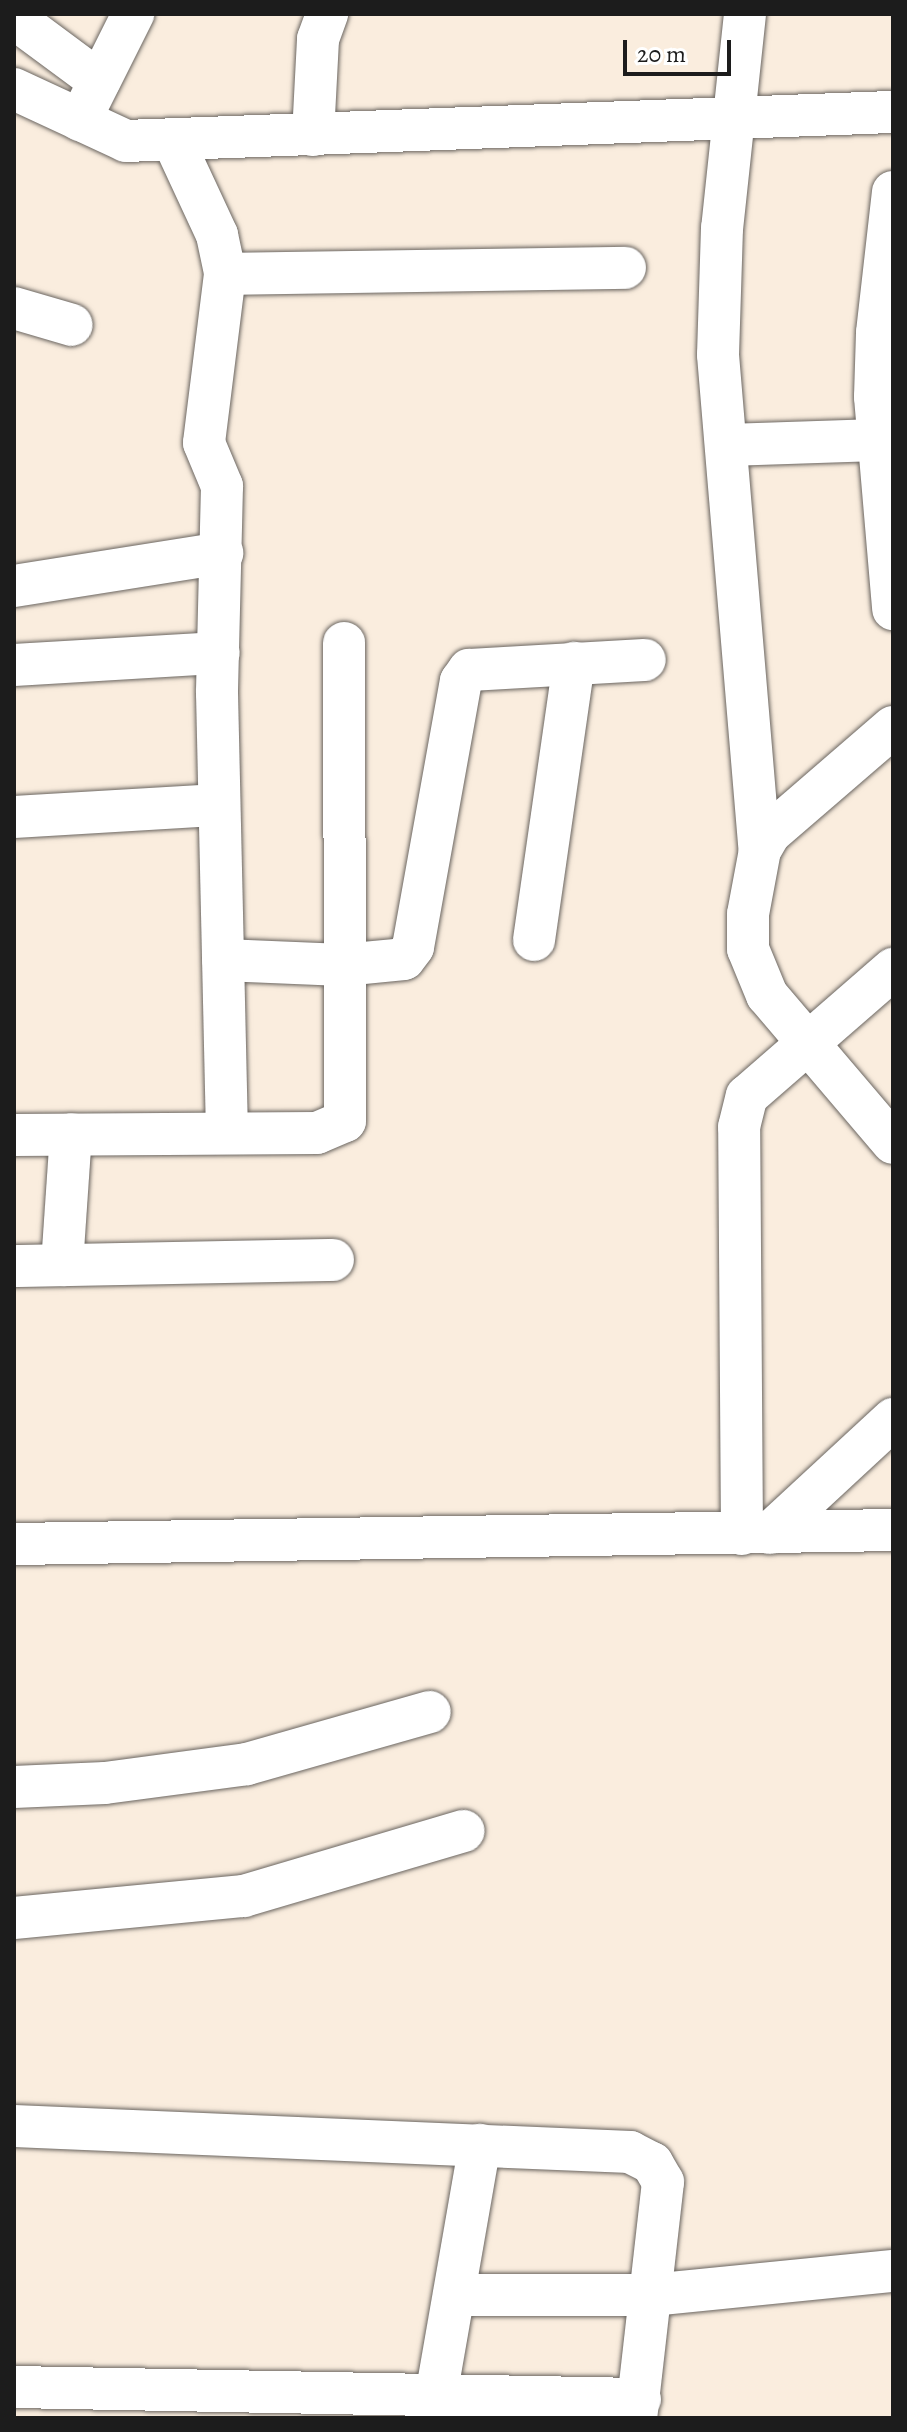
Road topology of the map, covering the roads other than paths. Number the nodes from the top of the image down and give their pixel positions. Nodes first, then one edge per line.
1 (133, 14) edge
2 (327, 14) edge
3 (745, 14) edge
4 (21, 19) edge
5 (99, 81) junction
6 (14, 89) edge
7 (893, 112) edge
8 (736, 116) junction
9 (80, 120) junction
10 (313, 135) junction
11 (173, 140) junction
12 (893, 192) edge
13 (625, 268) dead end
14 (225, 274) junction
15 (14, 308) edge
16 (72, 325) dead end
17 (884, 370) edge
18 (879, 440) junction
19 (726, 445) junction
20 (222, 553) junction
21 (14, 586) edge
22 (893, 609) edge
23 (344, 643) dead end
24 (219, 653) junction
25 (645, 660) dead end
26 (574, 663) junction
27 (14, 665) edge
28 (893, 727) edge
29 (219, 805) junction
30 (14, 817) edge
31 (760, 850) junction
32 (534, 940) dead end
33 (223, 960) junction
34 (343, 965) junction
35 (893, 969) edge
36 (807, 1042) junction
37 (227, 1131) junction
38 (71, 1134) junction
39 (14, 1135) edge
40 (893, 1143) edge
41 (333, 1260) dead end
42 (62, 1265) junction
43 (14, 1266) edge
44 (893, 1419) edge
45 (893, 1530) edge
46 (756, 1533) junction
47 (14, 1544) edge
48 (430, 1712) dead end
49 (14, 1787) edge
50 (464, 1831) dead end
51 (14, 1918) edge
52 (14, 2126) edge
53 (480, 2145) junction
54 (893, 2271) edge
55 (454, 2295) junction
56 (651, 2295) junction
57 (14, 2387) edge
58 (436, 2396) junction
59 (335, 2406) edge
60 (638, 2409) edge

1 - 5 street
2 - 10 street
3 - 8 street
4 - 5 street
5 - 9 street
6 - 9 street
7 - 8 street
8 - 10 street
8 - 19 street
9 - 11 street
10 - 11 street
11 - 14 street
12 - 17 street
13 - 14 street
14 - 20 street
15 - 16 street
17 - 18 street
18 - 19 street
18 - 22 street
19 - 31 street
20 - 21 street
20 - 24 street
23 - 34 street
24 - 27 street
24 - 29 street
25 - 26 street
26 - 32 street
26 - 34 street
28 - 31 street
29 - 30 street
29 - 33 street
31 - 36 street
33 - 34 street
33 - 37 street
34 - 37 street
35 - 36 street
36 - 40 street
36 - 46 street
37 - 38 street
38 - 39 street
38 - 42 street
41 - 42 street
42 - 43 street
44 - 46 street
45 - 46 street
46 - 47 street
48 - 49 street
50 - 51 street
52 - 53 street
53 - 55 street
53 - 56 street
54 - 56 street
55 - 56 street
55 - 58 street
56 - 60 street
57 - 59 street
58 - 59 street
58 - 60 street

